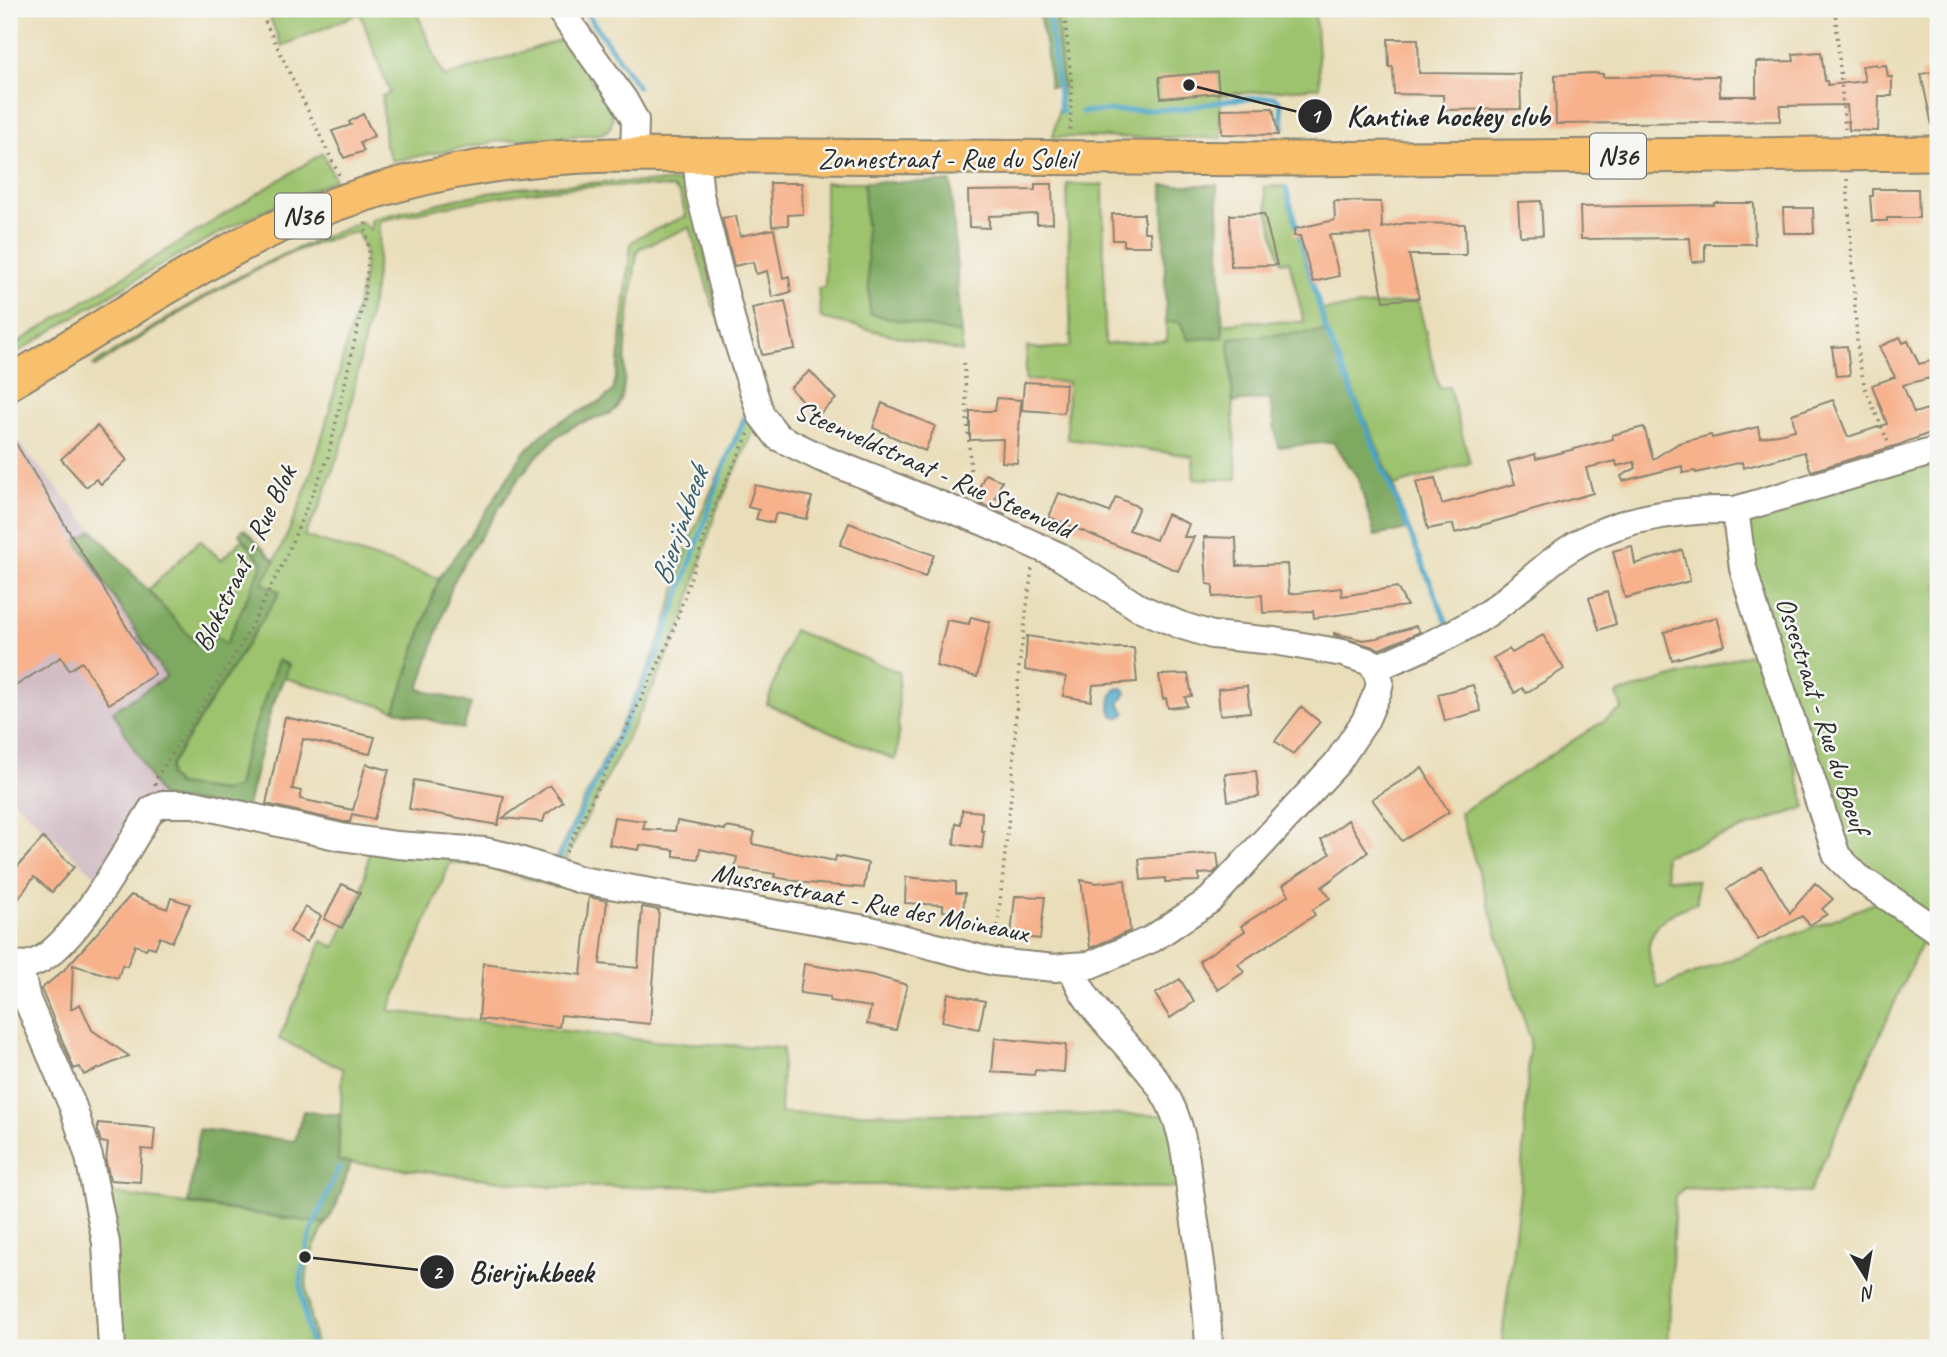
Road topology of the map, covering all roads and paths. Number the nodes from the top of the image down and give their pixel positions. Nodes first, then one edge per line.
1 (259, 9) edge
2 (559, 9) edge
3 (1064, 9) edge
4 (1835, 9) edge
5 (1938, 153) edge
6 (1846, 154) junction
7 (634, 155) junction
8 (696, 156) junction
9 (1069, 158) junction
10 (356, 196) junction
11 (964, 363) dead end
12 (9, 383) edge
13 (761, 415) junction
14 (1938, 450) edge
15 (1897, 463) junction
16 (1735, 510) junction
17 (973, 518) junction
18 (1035, 545) junction
19 (1376, 668) junction
20 (152, 809) junction
21 (561, 874) junction
22 (1938, 930) edge
23 (994, 962) junction
24 (14, 964) edge
25 (1073, 966) junction
26 (112, 1348) edge
27 (1209, 1348) edge

1 - 10 path, Blokstraat - Rue Blok
2 - 7 street
3 - 9 path
4 - 6 path
5 - 6 main road, Zonnestraat - Rue du Soleil / N36
6 - 9 main road, Zonnestraat - Rue du Soleil / N36
6 - 15 path
7 - 8 main road, Zonnestraat - Rue du Soleil / N36
7 - 10 main road, Zonnestraat - Rue du Soleil / N36
8 - 9 main road, Zonnestraat - Rue du Soleil / N36
8 - 13 street, Steenveldstraat - Rue Steenveld
10 - 12 main road, Zonnestraat - Rue du Soleil / N36
10 - 20 path, Blokstraat - Rue Blok
11 - 17 path
13 - 17 street, Steenveldstraat - Rue Steenveld
13 - 21 path
14 - 15 street
15 - 16 street
16 - 19 street
16 - 22 street, Ossestraat - Rue du Boeuf
17 - 18 street, Steenveldstraat - Rue Steenveld
18 - 19 street, Steenveldstraat - Rue Steenveld
18 - 23 path
19 - 25 street, Mussenstraat - Rue des Moineaux
20 - 21 street, Mussenstraat - Rue des Moineaux
20 - 24 street
21 - 23 street, Mussenstraat - Rue des Moineaux
23 - 25 street, Mussenstraat - Rue des Moineaux
24 - 26 street
25 - 27 street

